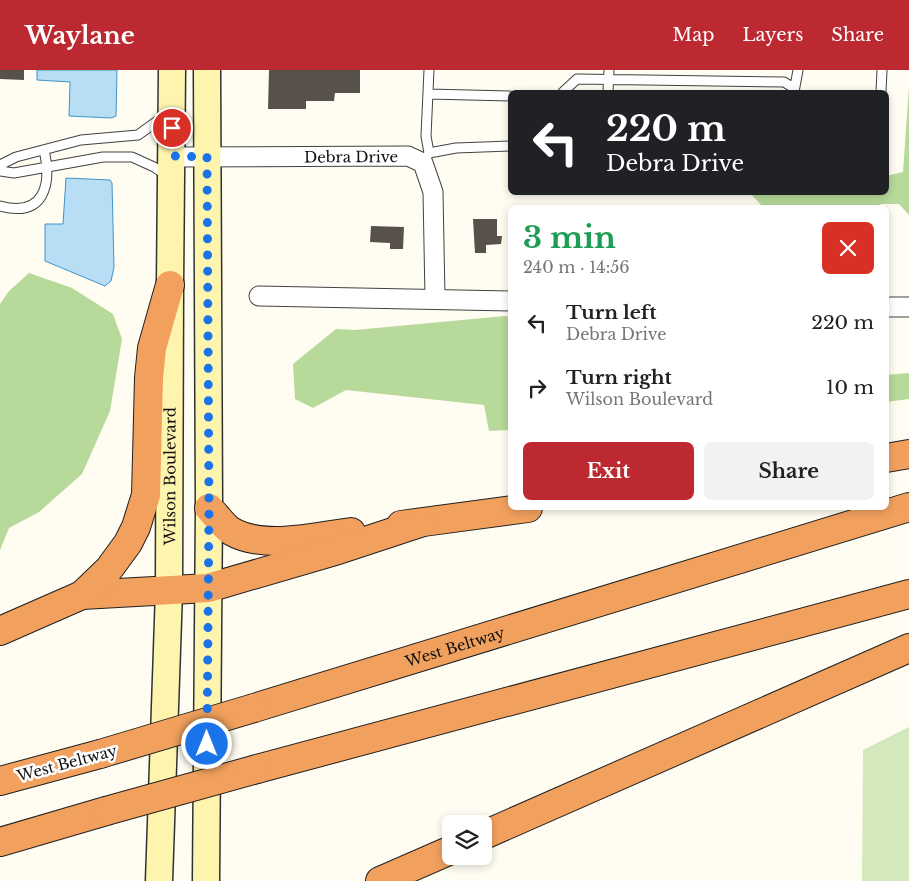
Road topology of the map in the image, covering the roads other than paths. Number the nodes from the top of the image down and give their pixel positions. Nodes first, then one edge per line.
1 (172, 70) edge
2 (207, 70) edge
3 (429, 70) edge
4 (798, 70) edge
5 (882, 70) edge
6 (610, 74) edge
7 (565, 90) edge
8 (608, 90) edge
9 (794, 90) edge
10 (881, 90) edge
11 (428, 94) junction
12 (508, 96) edge
13 (172, 111) junction
14 (508, 146) edge
15 (44, 150) junction
16 (207, 157) junction
17 (426, 158) junction
18 (0, 165) edge
19 (171, 167) junction
20 (48, 168) junction
21 (0, 171) edge
22 (0, 206) edge
23 (170, 285) junction
24 (259, 296) dead end
25 (435, 298) junction
26 (508, 300) edge
27 (889, 307) edge
28 (909, 308) edge
29 (909, 454) edge
30 (889, 457) edge
31 (909, 507) edge
32 (209, 508) junction
33 (514, 510) edge
34 (420, 523) junction
35 (208, 588) junction
36 (169, 591) junction
37 (909, 594) edge
38 (82, 595) junction
39 (0, 632) edge
40 (909, 648) edge
41 (0, 781) edge
42 (492, 831) edge
43 (0, 842) edge
44 (442, 854) edge
45 (160, 881) edge
46 (206, 881) edge
47 (380, 881) edge

1 - 13 main road, Wilson Boulevard
2 - 16 main road
3 - 11 lane
4 - 9 lane
5 - 10 lane
6 - 7 lane
6 - 8 lane
6 - 9 lane
11 - 12 lane
11 - 17 lane
13 - 15 lane
13 - 19 main road, Wilson Boulevard
14 - 17 lane
15 - 18 lane
15 - 20 lane
16 - 17 street, Debra Drive
16 - 19 street, Debra Drive
16 - 32 main road
17 - 25 street
19 - 20 lane
19 - 23 main road, Wilson Boulevard
20 - 21 lane
20 - 22 lane
23 - 36 main road, Wilson Boulevard
23 - 38 highway
24 - 25 street
25 - 26 street
27 - 28 street
29 - 30 highway
31 - 41 highway, West Beltway, bridge
32 - 34 highway
32 - 35 main road
33 - 34 highway
34 - 35 highway
35 - 36 highway
35 - 46 main road
36 - 38 highway
36 - 45 main road, Wilson Boulevard
37 - 43 highway, bridge
38 - 39 highway
40 - 42 highway
44 - 47 highway

